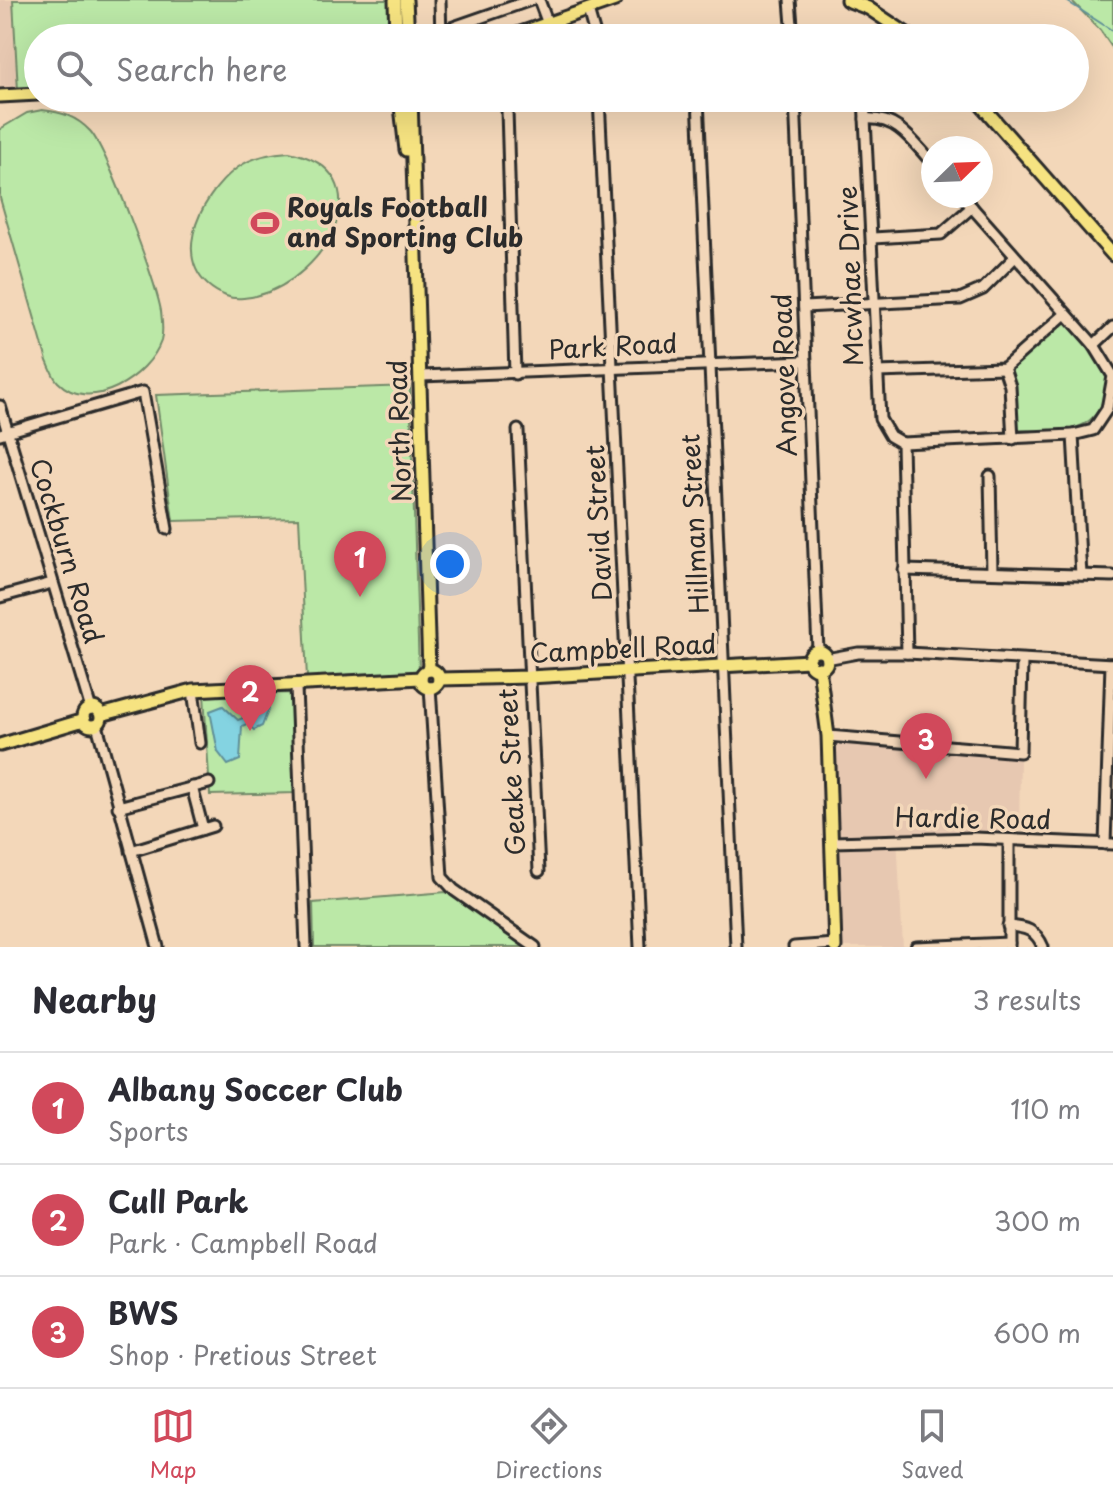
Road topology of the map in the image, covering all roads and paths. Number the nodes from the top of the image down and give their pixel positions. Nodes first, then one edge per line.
1 (395, 0) edge
2 (406, 0) edge
3 (440, 0) edge
4 (492, 0) edge
5 (531, 0) edge
6 (539, 0) edge
7 (615, 0) edge
8 (790, 0) edge
9 (847, 0) edge
10 (588, 10) junction
11 (496, 13) junction
12 (396, 24) edge
13 (407, 24) edge
14 (441, 24) edge
15 (469, 24) edge
16 (548, 24) joint
17 (592, 24) edge
18 (792, 24) edge
19 (892, 24) edge
20 (24, 88) edge
21 (0, 89) edge
22 (24, 95) edge
23 (0, 96) edge
24 (402, 112) edge
25 (411, 112) edge
26 (507, 112) edge
27 (600, 112) edge
28 (699, 112) edge
29 (796, 112) edge
30 (865, 112) edge
31 (987, 112) edge
32 (865, 119) junction
33 (921, 151) edge
34 (413, 190) junction
35 (971, 208) edge
36 (973, 208) edge
37 (873, 238) junction
38 (1113, 255) edge
39 (1014, 258) junction
40 (874, 303) junction
41 (804, 307) junction
42 (1064, 315) junction
43 (1113, 327) edge
44 (1094, 345) junction
45 (806, 361) junction
46 (709, 364) junction
47 (613, 368) junction
48 (1004, 368) junction
49 (877, 372) junction
50 (515, 374) junction
51 (421, 376) junction
52 (0, 406) edge
53 (518, 430) dead end
54 (4, 433) edge
55 (1073, 435) junction
56 (1013, 439) junction
57 (902, 443) junction
58 (990, 476) dead end
59 (167, 529) dead end
60 (904, 570) junction
61 (992, 572) junction
62 (1081, 575) junction
63 (1113, 576) edge
64 (52, 583) junction
65 (0, 597) edge
66 (907, 653) junction
67 (818, 660) junction
68 (1022, 661) junction
69 (1112, 664) edge
70 (724, 665) junction
71 (628, 671) junction
72 (529, 677) junction
73 (430, 679) junction
74 (296, 687) junction
75 (193, 690) junction
76 (96, 716) junction
77 (828, 736) junction
78 (200, 743) dead end
79 (0, 745) edge
80 (1110, 755) edge
81 (209, 783) dead end
82 (192, 787) junction
83 (118, 807) junction
84 (1009, 840) junction
85 (833, 842) junction
86 (1109, 844) edge
87 (131, 851) junction
88 (539, 871) dead end
89 (1008, 926) junction
90 (1009, 945) edge
91 (835, 946) edge
92 (158, 947) edge
93 (306, 947) edge
94 (535, 947) edge
95 (640, 947) edge
96 (736, 947) edge
97 (794, 947) edge
98 (916, 947) edge
99 (924, 947) edge
100 (1043, 947) edge

1 - 12 main road
2 - 13 main road
3 - 14 street
4 - 11 street
5 - 11 street
6 - 16 street
7 - 10 main road
8 - 18 street
9 - 19 main road
10 - 16 main road
10 - 17 street
11 - 15 street
20 - 21 main road
22 - 23 main road
24 - 34 main road, North Road
25 - 34 main road, North Road
26 - 50 street
27 - 47 street, David Street
28 - 46 street, Hillman Street
29 - 41 street, Angove Road
30 - 32 street, Mcwhae Drive
31 - 38 main road
32 - 33 street
32 - 37 street, Mcwhae Drive
34 - 51 main road, North Road
35 - 37 street
36 - 39 street
37 - 40 street, Mcwhae Drive
39 - 40 street
39 - 42 street
40 - 41 street
40 - 49 street, Mcwhae Drive
41 - 45 street, Angove Road
42 - 44 street
42 - 48 street
43 - 44 street
44 - 55 street
45 - 46 street, Park Road
45 - 67 street, Angove Road
46 - 47 street, Park Road
46 - 70 street, Hillman Street
47 - 50 street, Park Road
47 - 71 street, David Street
48 - 49 street
48 - 56 street
49 - 57 street, Mcwhae Drive
50 - 51 street, Park Road
51 - 73 main road, North Road
52 - 54 street, Cockburn Road
53 - 72 street, Geake Street
54 - 59 street
54 - 64 street, Cockburn Road
55 - 56 street
55 - 62 street
56 - 57 street
57 - 60 street
58 - 61 street
60 - 61 street
60 - 66 street
61 - 62 street
62 - 63 street
64 - 65 street
64 - 76 street, Cockburn Road
66 - 67 street
66 - 68 street
67 - 70 main road, Campbell Road
67 - 77 main road, Angove Road
68 - 69 street
68 - 77 street
69 - 80 street
70 - 71 main road, Campbell Road
70 - 96 street, Hillman Street
71 - 72 main road, Campbell Road
71 - 95 street, David Street
72 - 73 main road, Campbell Road
72 - 88 street, Geake Street
73 - 74 main road, Campbell Road
73 - 94 street, North Road
74 - 75 main road, Campbell Road
74 - 93 street
75 - 76 main road, Campbell Road
75 - 78 street
76 - 79 main road
76 - 83 street, Cockburn Road
77 - 85 main road, Angove Road
80 - 86 street
81 - 82 street
82 - 83 street
82 - 87 street
83 - 87 street, Cockburn Road
84 - 85 street, Hardie Road
84 - 86 street, Hardie Road
84 - 89 street
85 - 91 main road, Angove Road
87 - 92 street, Cockburn Road
89 - 90 street
89 - 100 street
90 - 99 street
91 - 97 street
98 - 99 street

